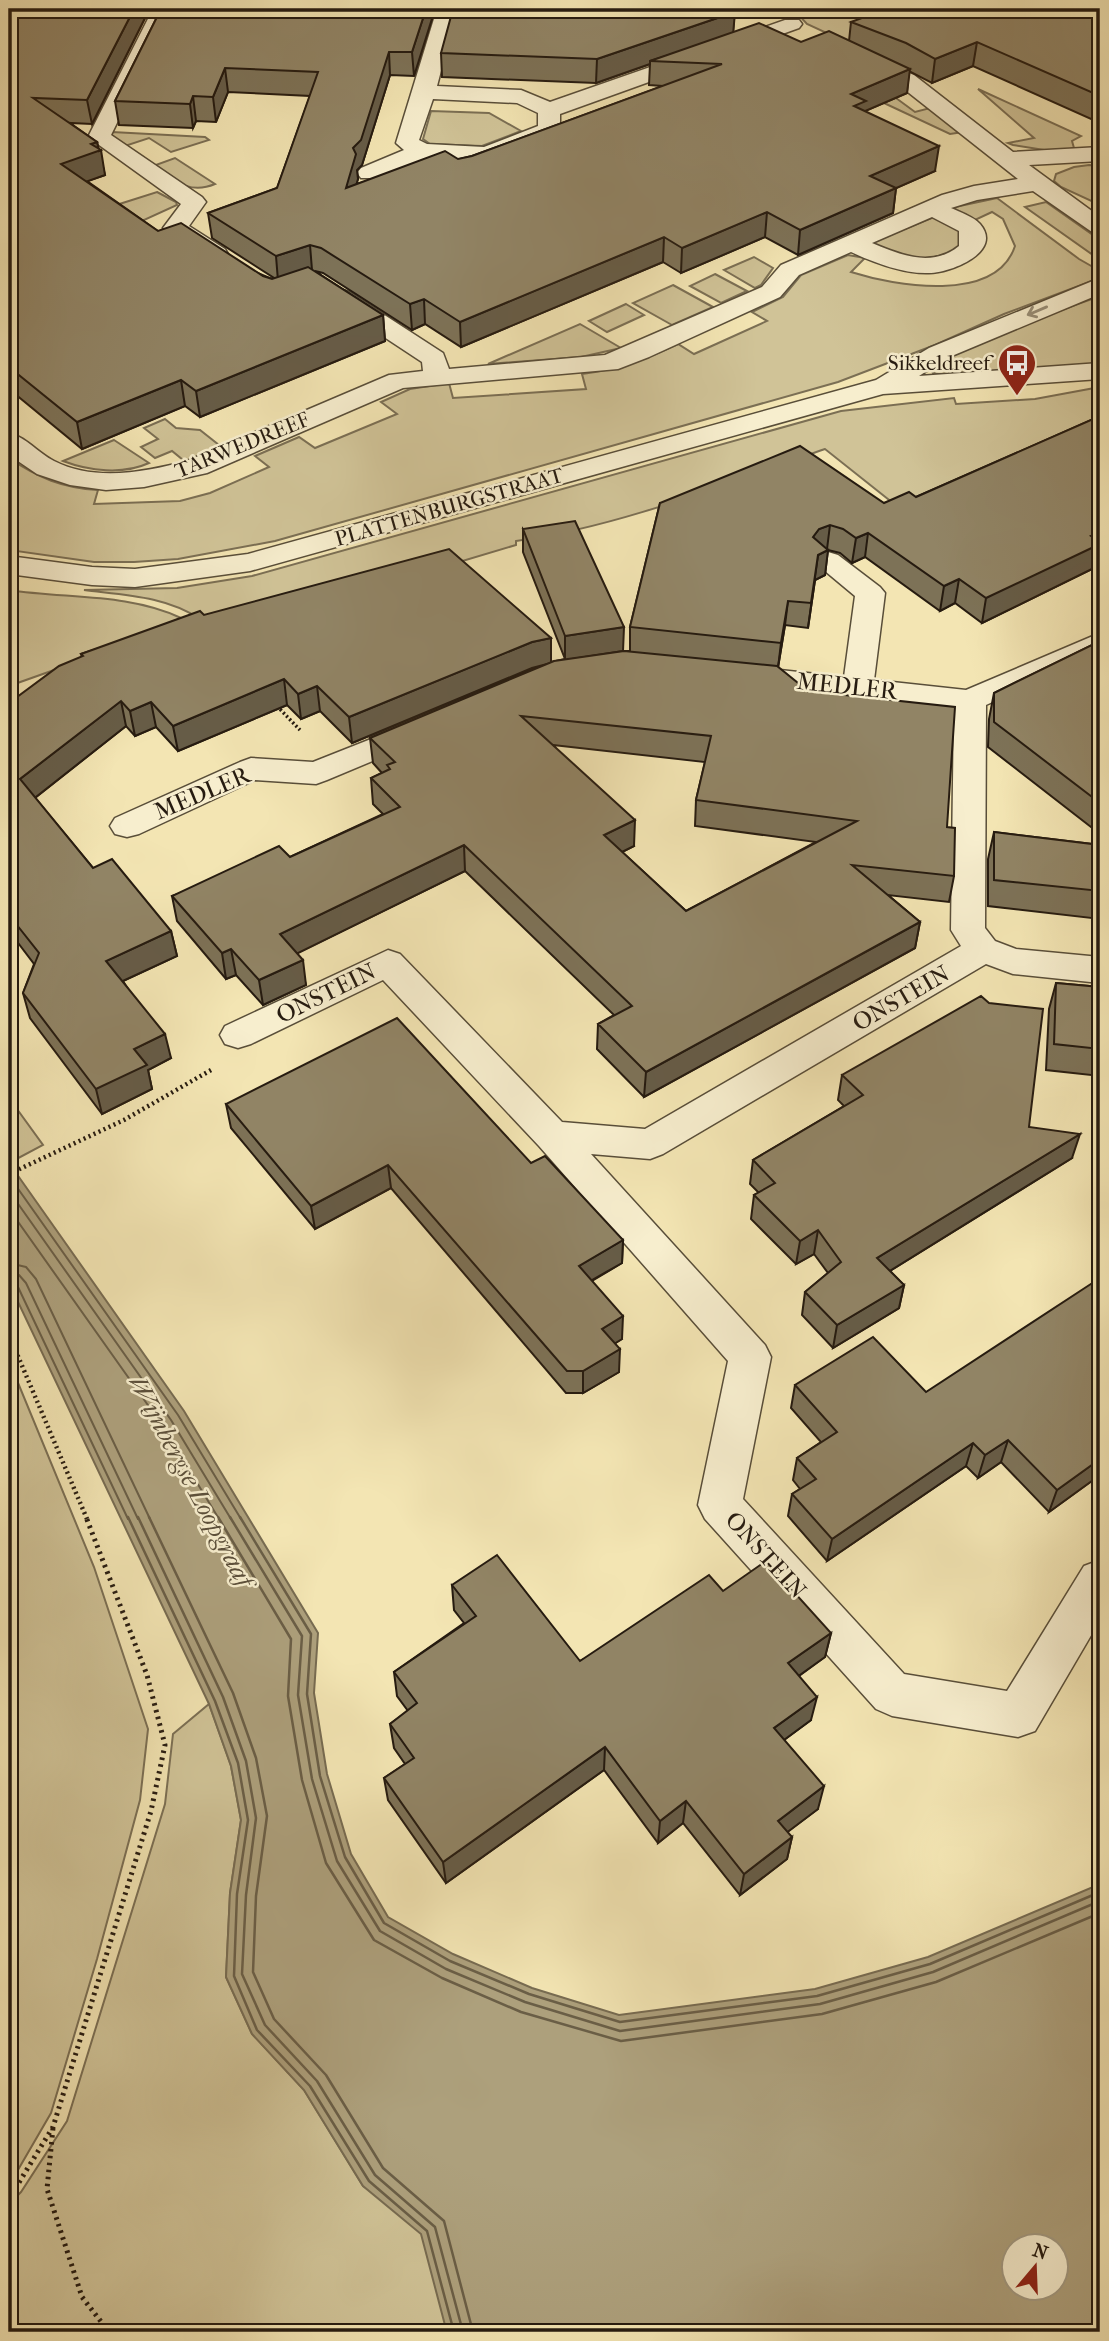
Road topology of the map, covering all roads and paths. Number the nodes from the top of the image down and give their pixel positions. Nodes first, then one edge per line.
1 (447, 9) edge
2 (156, 10) edge
3 (786, 16) edge
4 (816, 38) edge
5 (841, 50) edge
6 (424, 92) junction
7 (550, 110) junction
8 (422, 151) junction
9 (1100, 154) edge
10 (1008, 159) junction
11 (369, 173) dead end
12 (1035, 184) junction
13 (933, 208) junction
14 (1100, 227) edge
15 (853, 244) junction
16 (231, 264) edge
17 (1100, 285) edge
18 (324, 286) edge
19 (1100, 371) edge
20 (437, 377) junction
21 (882, 386) junction
22 (9, 441) edge
23 (828, 561) edge
24 (9, 565) edge
25 (1100, 642) edge
26 (720, 673) edge
27 (858, 687) junction
28 (271, 700) edge
29 (970, 700) junction
30 (446, 719) edge
31 (334, 766) junction
32 (127, 826) dead end
33 (984, 950) junction
34 (1100, 970) edge
35 (238, 1035) joint
36 (552, 1136) junction
37 (9, 1174) edge
38 (9, 1335) edge
39 (1100, 1580) edge
40 (53, 2127) junction
41 (9, 2192) edge
42 (108, 2332) edge

1 - 6 street
2 - 16 street
3 - 4 street
3 - 7 street
5 - 10 street
6 - 7 street
6 - 8 street
7 - 8 street
8 - 11 street
9 - 10 street
10 - 12 street
12 - 13 street, TARWEDREEF
12 - 14 street
13 - 15 street, TARWEDREEF
13 - 15 street
15 - 20 street, TARWEDREEF
17 -> 21 street, PLATTENBURGSTRAAT
18 - 20 street
19 - 21 street, PLATTENBURGSTRAAT
20 - 22 street, TARWEDREEF
21 - 24 street, PLATTENBURGSTRAAT
23 - 27 street
25 - 29 street
26 - 27 street, MEDLER
27 - 29 street, MEDLER
28 - 31 path
29 - 33 street
30 - 31 street, MEDLER
31 - 32 street, MEDLER
33 - 34 street
33 - 36 street, ONSTEIN
35 - 36 street, ONSTEIN
35 - 37 path
36 - 39 street, ONSTEIN
38 - 40 path
40 - 41 path
40 - 42 path

